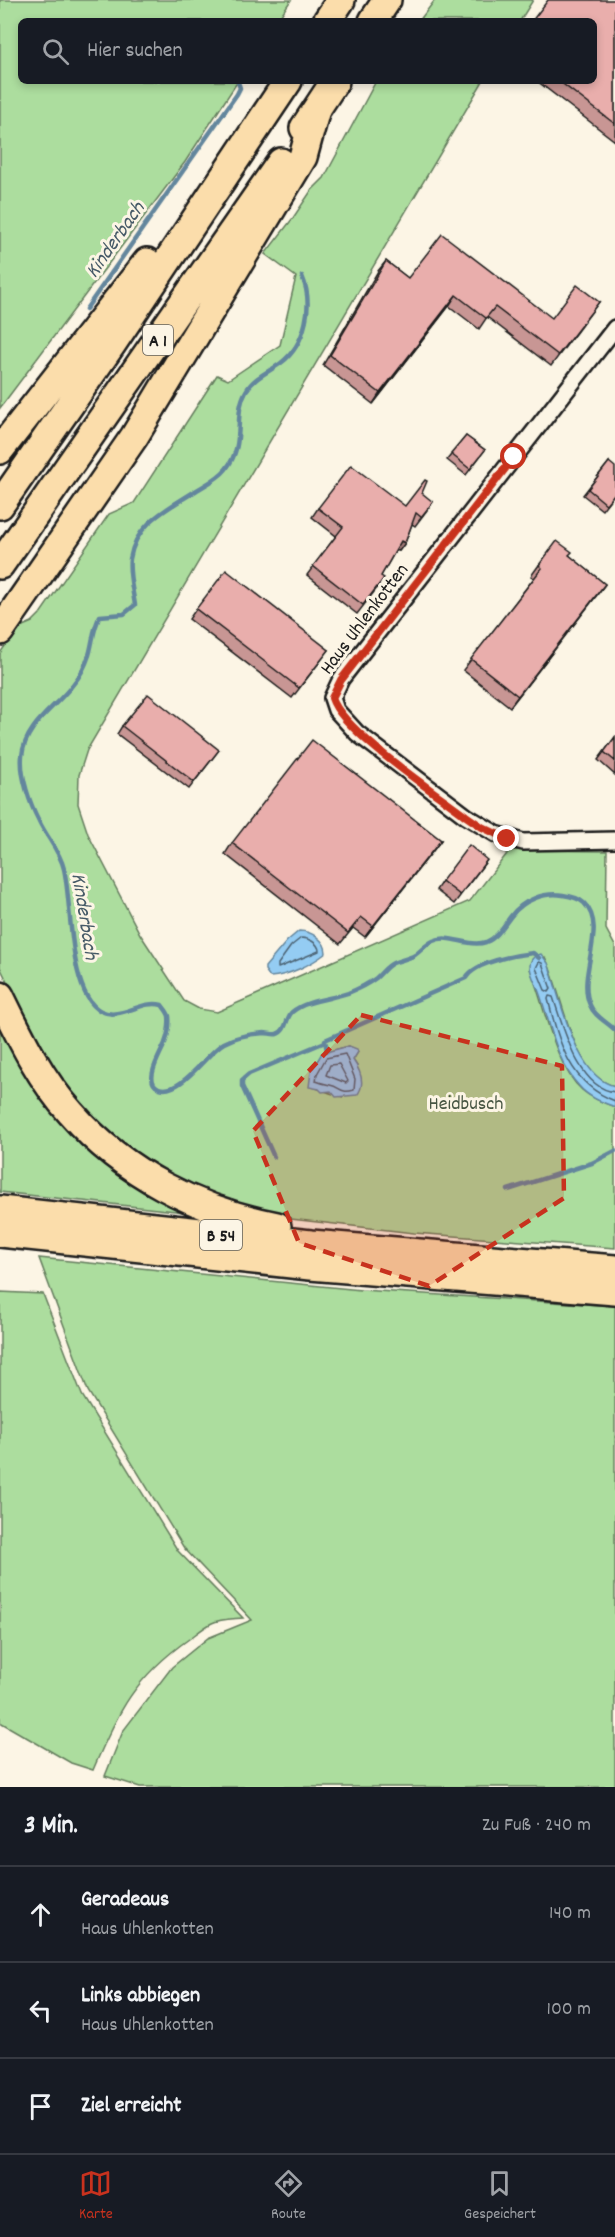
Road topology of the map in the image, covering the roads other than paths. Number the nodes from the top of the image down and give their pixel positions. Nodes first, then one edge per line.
1 (341, 0) edge
2 (387, 0) edge
3 (329, 18) edge
4 (375, 18) edge
5 (286, 84) edge
6 (333, 84) edge
7 (315, 113) junction
8 (238, 158) junction
9 (615, 328) edge
10 (0, 450) edge
11 (0, 505) edge
12 (0, 565) edge
13 (30, 587) junction
14 (0, 631) edge
15 (0, 643) edge
16 (615, 840) edge
17 (0, 996) edge
18 (0, 1210) edge
19 (0, 1233) edge
20 (0, 1248) edge
21 (178, 1253) junction
22 (443, 1255) junction
23 (615, 1269) edge
24 (615, 1291) edge

1 - 3 highway
2 - 4 highway
5 - 8 highway, A 1
6 - 7 highway, A 1
7 - 12 highway, A 1
7 - 13 highway
8 - 10 highway
8 - 11 highway, A 1
9 - 16 street, Haus Uhlenkotten
13 - 14 highway
13 - 15 highway
17 - 22 highway
18 - 22 highway, B 54
19 - 21 highway, B 54
20 - 21 highway
21 - 24 highway, B 54
22 - 23 highway, B 54

